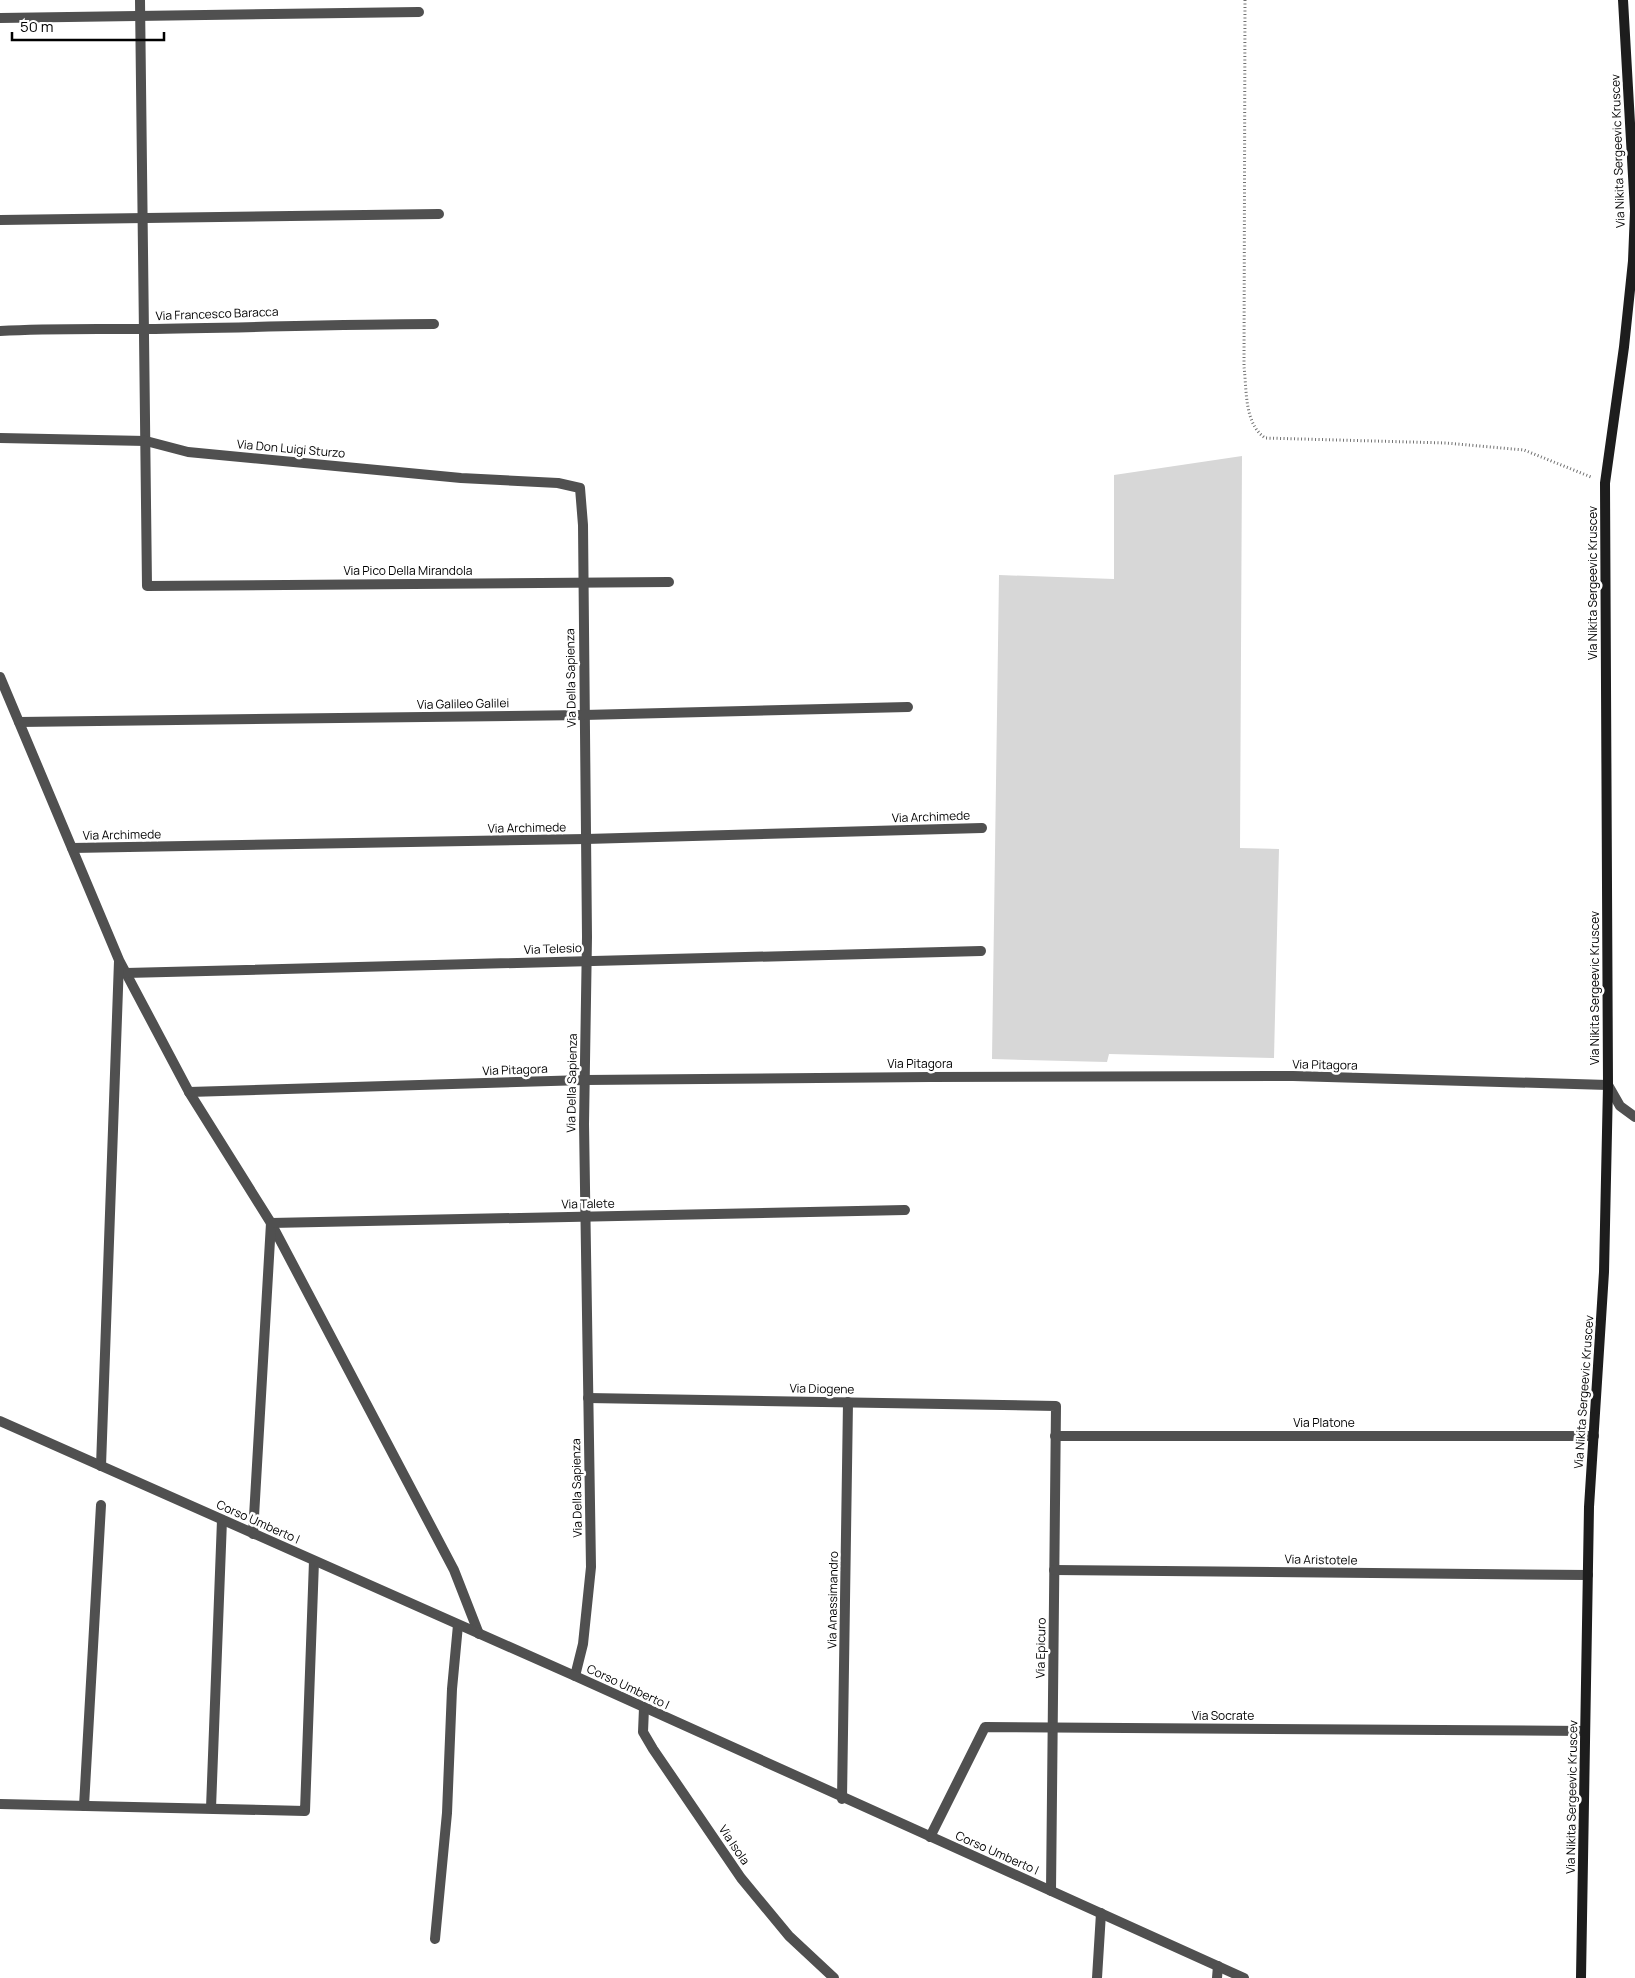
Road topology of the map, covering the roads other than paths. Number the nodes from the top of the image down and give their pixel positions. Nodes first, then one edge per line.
1 (140, 0) edge
2 (1623, 0) edge
3 (419, 12) dead end
4 (140, 15) junction
5 (0, 18) edge
6 (439, 214) dead end
7 (143, 218) junction
8 (0, 220) edge
9 (434, 324) dead end
10 (144, 328) junction
11 (0, 331) edge
12 (0, 438) edge
13 (146, 441) junction
14 (580, 488) joint
15 (582, 582) junction
16 (669, 582) dead end
17 (0, 677) edge
18 (908, 707) dead end
19 (584, 715) junction
20 (19, 722) junction
21 (982, 828) dead end
22 (586, 839) junction
23 (72, 848) junction
24 (981, 951) dead end
25 (119, 960) junction
26 (587, 961) junction
27 (126, 973) junction
28 (585, 1080) junction
29 (1608, 1085) junction
30 (188, 1092) junction
31 (1635, 1117) edge
32 (906, 1210) dead end
33 (585, 1216) junction
34 (271, 1223) junction
35 (588, 1398) junction
36 (848, 1402) junction
37 (1056, 1406) joint
38 (0, 1421) edge
39 (1055, 1436) junction
40 (1594, 1436) junction
41 (101, 1466) junction
42 (101, 1505) dead end
43 (222, 1520) junction
44 (253, 1534) junction
45 (314, 1561) junction
46 (1054, 1570) junction
47 (1588, 1575) junction
48 (458, 1625) junction
49 (479, 1634) junction
50 (575, 1676) junction
51 (644, 1708) junction
52 (1053, 1728) junction
53 (1585, 1731) junction
54 (842, 1799) junction
55 (0, 1804) edge
56 (84, 1806) junction
57 (211, 1808) junction
58 (930, 1837) junction
59 (1051, 1891) junction
60 (1100, 1913) junction
61 (435, 1939) dead end
62 (1218, 1966) junction
63 (834, 1978) edge
64 (1097, 1978) edge
65 (1217, 1978) edge
66 (1244, 1978) edge
67 (1581, 1978) edge

1 - 4 street
2 - 29 main road, Via Nikita Sergeevic Kruscev
3 - 4 street
4 - 5 street
4 - 7 street
6 - 7 street
7 - 8 street
7 - 10 street
9 - 10 street, Via Francesco Baracca
10 - 11 street, Via Francesco Baracca
10 - 13 street
12 - 13 street, Via Don Luigi Sturzo
13 - 14 street, Via Don Luigi Sturzo
13 - 15 street, Via Pico Della Mirandola
14 - 15 street, Via Della Sapienza
15 - 16 street, Via Pico Della Mirandola
15 - 19 street, Via Della Sapienza
17 - 20 street
18 - 19 street, Via Galileo Galilei
19 - 20 street, Via Galileo Galilei
19 - 22 street, Via Della Sapienza
20 - 23 street
21 - 22 street, Via Archimede
22 - 23 street, Via Archimede
22 - 26 street, Via Della Sapienza
23 - 25 street
24 - 26 street, Via Telesio
25 - 27 street
25 - 41 street
26 - 27 street, Via Telesio
26 - 28 street, Via Della Sapienza
27 - 30 street
28 - 29 street, Via Pitagora
28 - 30 street, Via Pitagora
28 - 33 street, Via Della Sapienza
29 - 31 street
29 - 40 main road, Via Nikita Sergeevic Kruscev
30 - 34 street
32 - 33 street, Via Talete
33 - 34 street, Via Talete
33 - 35 street, Via Della Sapienza
34 - 44 street
34 - 49 street
35 - 36 street, Via Diogene
35 - 50 street, Via Della Sapienza
36 - 37 street, Via Diogene
36 - 54 street, Via Anassimandro
37 - 39 street, Via Epicuro
38 - 41 street, Corso Umberto I
39 - 40 street, Via Platone
39 - 46 street, Via Epicuro
40 - 47 main road, Via Nikita Sergeevic Kruscev
41 - 43 street, Corso Umberto I
42 - 56 street
43 - 44 street, Corso Umberto I
43 - 57 street
44 - 45 street, Corso Umberto I
45 - 48 street, Corso Umberto I
45 - 57 street
46 - 47 street, Via Aristotele
46 - 52 street, Via Epicuro
47 - 53 main road, Via Nikita Sergeevic Kruscev
48 - 49 street, Corso Umberto I
48 - 61 street
49 - 50 street, Corso Umberto I
50 - 51 street, Corso Umberto I
51 - 54 street, Corso Umberto I
51 - 63 street, Via Isola
52 - 53 street, Via Socrate
52 - 58 street, Via Socrate
52 - 59 street, Via Epicuro
53 - 67 main road, Via Nikita Sergeevic Kruscev
54 - 58 street, Corso Umberto I
55 - 56 street
56 - 57 street
58 - 59 street, Corso Umberto I
59 - 60 street, Corso Umberto I
60 - 62 street, Corso Umberto I
60 - 64 street
62 - 65 street
62 - 66 street, Corso Umberto I

